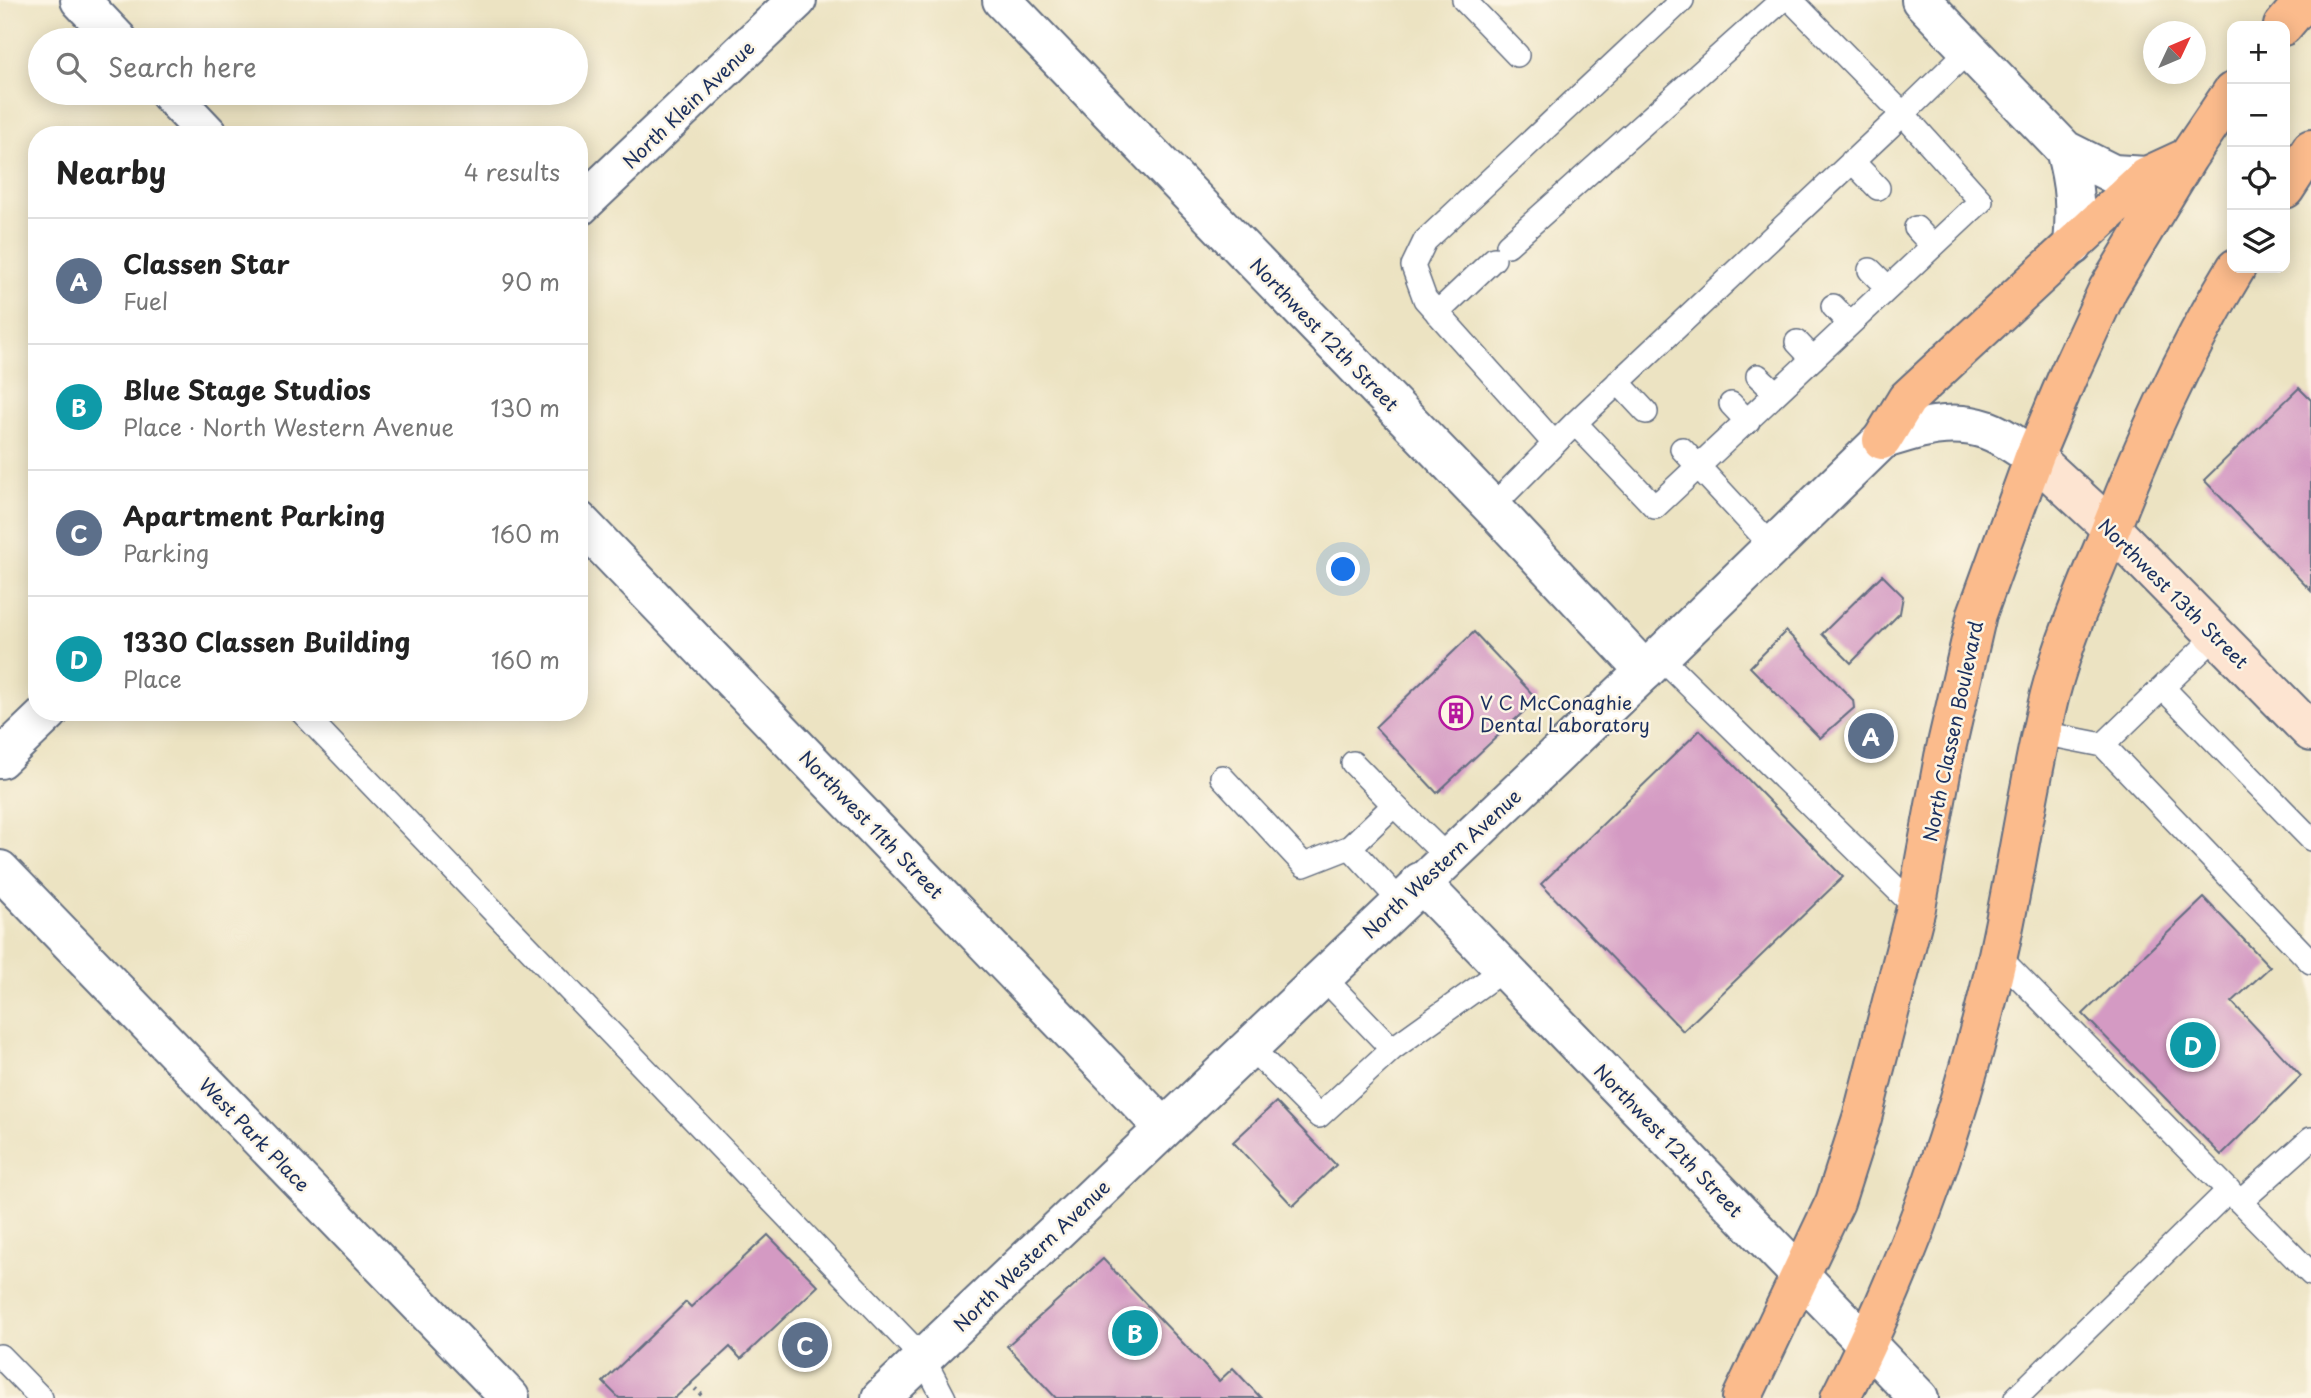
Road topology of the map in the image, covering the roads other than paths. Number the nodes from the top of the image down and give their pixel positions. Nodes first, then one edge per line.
1 (80, 0) edge
2 (797, 0) edge
3 (1002, 0) edge
4 (1464, 0) edge
5 (1682, 0) edge
6 (1782, 0) edge
7 (1791, 0) edge
8 (1921, 0) edge
9 (2305, 0) edge
10 (2287, 21) edge
11 (107, 28) edge
12 (1969, 50) junction
13 (1517, 55) dead end
14 (2227, 99) edge
15 (180, 105) edge
16 (1903, 114) junction
17 (200, 126) edge
18 (2311, 149) edge
19 (2065, 150) junction
20 (2188, 157) junction
21 (1852, 161) junction
22 (2147, 176) junction
23 (2290, 181) edge
24 (1878, 188) dead end
25 (588, 198) edge
26 (1916, 228) dead end
27 (1933, 246) junction
28 (2073, 246) junction
29 (1870, 270) dead end
30 (2233, 273) edge
31 (1888, 288) junction
32 (1833, 306) dead end
33 (1437, 313) junction
34 (1850, 324) junction
35 (1797, 342) dead end
36 (1813, 359) junction
37 (1758, 376) dead end
38 (1618, 382) junction
39 (1776, 393) junction
40 (1731, 404) dead end
41 (1646, 412) dead end
42 (1748, 422) junction
43 (1575, 423) junction
44 (1882, 440) junction
45 (1554, 443) junction
46 (1682, 449) dead end
47 (2034, 457) junction
48 (1698, 467) junction
49 (1492, 507) junction
50 (2111, 528) junction
51 (588, 530) edge
52 (1772, 547) junction
53 (2216, 636) junction
54 (1652, 664) junction
55 (2163, 688) junction
56 (40, 721) edge
57 (311, 721) edge
58 (2042, 733) junction
59 (2311, 733) edge
60 (2103, 745) junction
61 (0, 759) edge
62 (1353, 763) dead end
63 (1223, 777) dead end
64 (1394, 805) junction
65 (2311, 839) edge
66 (1350, 847) junction
67 (0, 870) edge
68 (1422, 880) junction
69 (1916, 908) junction
70 (1997, 955) junction
71 (2311, 962) edge
72 (1504, 970) junction
73 (1322, 976) junction
74 (1249, 1046) junction
75 (1392, 1049) junction
76 (1164, 1128) junction
77 (2311, 1139) edge
78 (2235, 1196) junction
79 (2311, 1273) edge
80 (1800, 1276) junction
81 (1867, 1345) junction
82 (0, 1356) edge
83 (923, 1358) junction
84 (41, 1398) edge
85 (510, 1398) edge
86 (881, 1398) edge
87 (944, 1398) edge
88 (1742, 1398) edge
89 (1840, 1398) edge
90 (1919, 1398) edge
91 (2016, 1398) edge

1 - 11 street
2 - 25 street, North Klein Avenue
3 - 49 street, Northwest 12th Street
4 - 13 lane
5 - 33 lane
6 - 33 lane
7 - 16 lane
8 - 12 street
9 - 10 main road
12 - 16 lane
12 - 19 street
14 - 20 main road, North Classen Boulevard
15 - 17 street
16 - 21 lane
16 - 27 lane
18 - 23 main road
19 - 22 street
19 - 28 street
20 - 22 main road
20 - 47 main road, North Classen Boulevard
21 - 24 lane
21 - 38 lane
22 - 28 main road
26 - 27 lane
27 - 31 lane
28 - 44 main road
29 - 31 lane
30 - 50 main road
31 - 34 lane
32 - 34 lane
33 - 45 lane
34 - 36 lane
35 - 36 lane
36 - 39 lane
37 - 39 lane
38 - 41 lane
38 - 43 lane
39 - 42 lane
40 - 42 lane
42 - 48 lane
43 - 45 lane
43 - 48 lane
44 - 47 street, North Western Avenue
44 - 52 street, North Western Avenue
45 - 49 lane
46 - 48 lane
47 - 50 main road, Northwest 13th Street
47 - 69 main road, North Classen Boulevard
48 - 52 lane
49 - 54 street, Northwest 12th Street
50 - 53 main road, Northwest 13th Street
50 - 58 main road
51 - 76 street, Northwest 11th Street
52 - 54 street, North Western Avenue
53 - 55 lane
53 - 59 main road, Northwest 13th Street
54 - 68 street, North Western Avenue
54 - 69 lane
55 - 60 lane
55 - 65 lane
56 - 61 street
57 - 83 lane
58 - 60 lane
58 - 70 main road
60 - 71 lane
62 - 64 lane
63 - 66 lane
64 - 66 lane
64 - 68 lane
66 - 68 lane
67 - 85 street, West Park Place
68 - 72 street, Northwest 12th Street
68 - 73 street, North Western Avenue
69 - 80 main road, North Classen Boulevard
70 - 78 lane
70 - 81 main road
72 - 75 lane
72 - 80 street, Northwest 12th Street
73 - 74 street, North Western Avenue
73 - 75 lane
74 - 75 lane
74 - 76 street, North Western Avenue
76 - 83 street, North Western Avenue
77 - 78 lane
78 - 79 lane
78 - 91 lane
80 - 81 street, Northwest 12th Street
80 - 88 main road, North Classen Boulevard
81 - 89 main road
81 - 90 street, Northwest 12th Street
82 - 84 lane
83 - 86 street, North Western Avenue
83 - 87 lane

